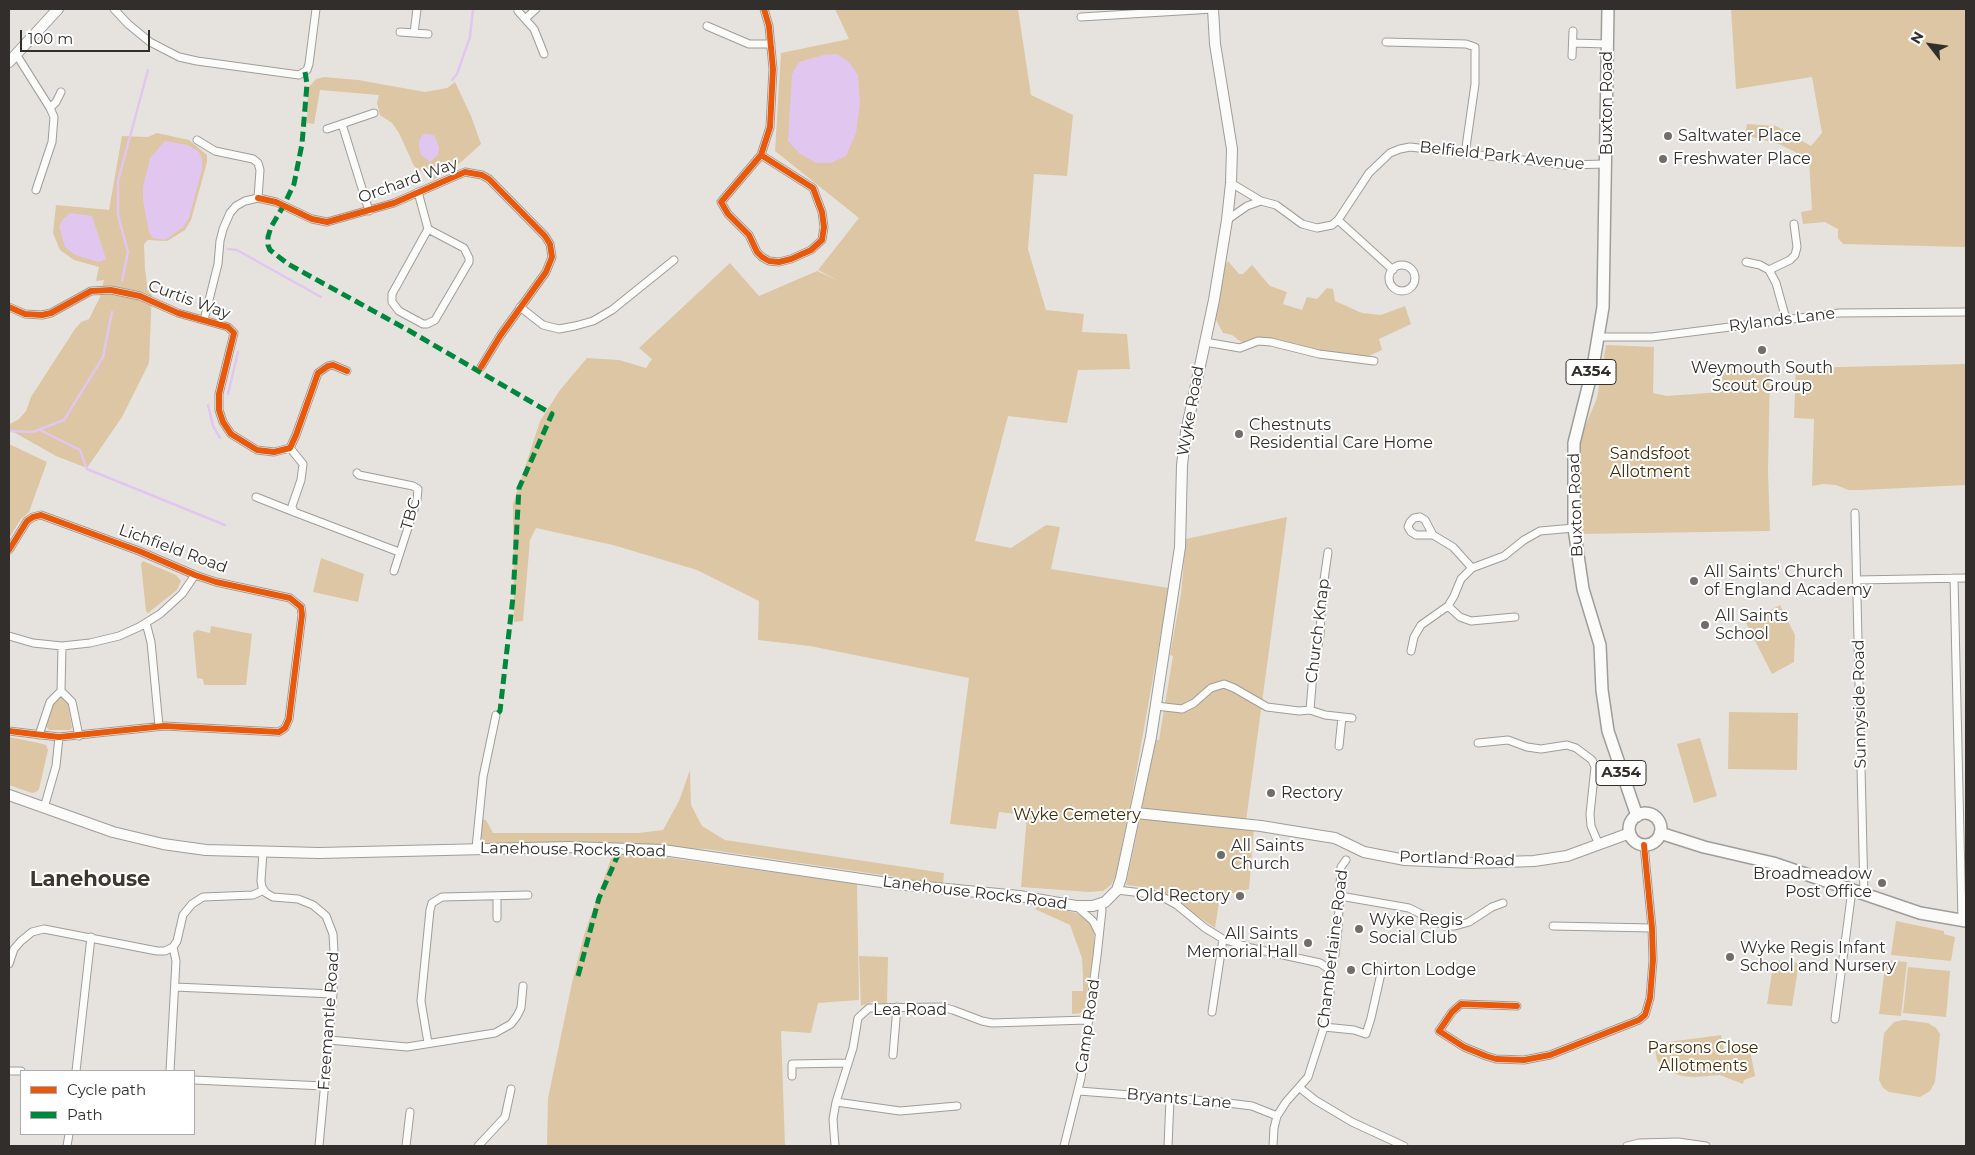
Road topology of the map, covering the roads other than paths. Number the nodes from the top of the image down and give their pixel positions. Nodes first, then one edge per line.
1 (114, 9) edge
2 (316, 9) edge
3 (417, 9) edge
4 (536, 9) edge
5 (764, 9) edge
6 (1213, 9) edge
7 (1608, 9) edge
8 (55, 10) edge
9 (518, 11) dead end
10 (1081, 16) dead end
11 (525, 19) junction
12 (707, 26) dead end
13 (1573, 31) dead end
14 (400, 32) dead end
15 (414, 33) junction
16 (428, 34) dead end
17 (1386, 42) dead end
18 (1572, 43) junction
19 (771, 44) junction
20 (1607, 44) junction
21 (544, 54) dead end
22 (1572, 56) dead end
23 (12, 58) edge
24 (61, 92) dead end
25 (50, 108) junction
26 (374, 113) dead end
27 (342, 124) junction
28 (327, 129) dead end
29 (197, 140) dead end
30 (1465, 154) junction
31 (761, 155) junction
32 (1606, 164) junction
33 (1231, 183) junction
34 (36, 190) dead end
35 (418, 192) junction
36 (258, 198) junction
37 (1261, 200) junction
38 (369, 211) junction
39 (1227, 220) junction
40 (1338, 220) junction
41 (1794, 224) dead end
42 (428, 229) junction
43 (674, 260) dead end
44 (1746, 262) dead end
45 (1393, 270) dead end
46 (1769, 270) junction
47 (9, 307) edge
48 (520, 307) junction
49 (1966, 312) edge
50 (1786, 319) junction
51 (204, 320) junction
52 (1599, 337) junction
53 (1205, 342) junction
54 (1374, 361) dead end
55 (481, 367) dead end
56 (347, 371) dead end
57 (290, 448) junction
58 (357, 473) dead end
59 (256, 497) dead end
60 (294, 512) junction
61 (1855, 513) dead end
62 (1574, 528) junction
63 (1432, 535) dead end
64 (9, 550) edge
65 (399, 552) junction
66 (1328, 552) dead end
67 (1472, 568) junction
68 (394, 571) dead end
69 (195, 575) junction
70 (1954, 578) junction
71 (1966, 578) edge
72 (1857, 580) junction
73 (1448, 606) junction
74 (1515, 617) dead end
75 (146, 623) junction
76 (9, 636) edge
77 (62, 646) junction
78 (1411, 651) dead end
79 (61, 691) junction
80 (1156, 706) junction
81 (1310, 710) junction
82 (496, 715) dead end
83 (1342, 717) junction
84 (1352, 718) dead end
85 (159, 726) junction
86 (9, 731) edge
87 (38, 735) junction
88 (79, 736) junction
89 (59, 737) junction
90 (1478, 743) dead end
91 (1339, 746) dead end
92 (9, 796) edge
93 (44, 808) junction
94 (1136, 813) junction
95 (1637, 816) junction
96 (1660, 833) junction
97 (1630, 834) junction
98 (1599, 845) junction
99 (1644, 845) junction
100 (476, 848) junction
101 (263, 852) junction
102 (1346, 860) dead end
103 (264, 890) junction
104 (1117, 890) junction
105 (1852, 890) junction
106 (1864, 894) junction
107 (528, 895) dead end
108 (497, 896) junction
109 (1340, 896) junction
110 (1101, 904) junction
111 (1503, 904) dead end
112 (1076, 906) junction
113 (497, 918) dead end
114 (1964, 921) edge
115 (1553, 926) dead end
116 (1652, 928) junction
117 (1100, 936) junction
118 (91, 937) junction
119 (1223, 939) junction
120 (173, 947) junction
121 (9, 964) edge
122 (1328, 968) junction
123 (1382, 970) dead end
124 (523, 986) dead end
125 (175, 987) junction
126 (333, 994) junction
127 (1516, 1006) dead end
128 (897, 1007) junction
129 (1212, 1012) dead end
130 (1835, 1019) dead end
131 (1087, 1020) junction
132 (1324, 1027) junction
133 (329, 1040) junction
134 (428, 1043) junction
135 (893, 1055) dead end
136 (848, 1063) junction
137 (76, 1070) edge
138 (170, 1070) edge
139 (792, 1076) dead end
140 (195, 1080) edge
141 (324, 1086) junction
142 (1300, 1088) junction
143 (511, 1089) dead end
144 (1079, 1091) junction
145 (1170, 1099) junction
146 (836, 1102) junction
147 (957, 1106) dead end
148 (410, 1112) dead end
149 (1277, 1116) junction
150 (484, 1140) junction
151 (319, 1146) edge
152 (406, 1146) edge
153 (478, 1146) edge
154 (491, 1146) edge
155 (835, 1146) edge
156 (1064, 1146) edge
157 (1168, 1146) edge
158 (1273, 1146) edge
159 (1404, 1146) edge
160 (1627, 1146) edge
161 (1706, 1146) edge

1 - 2 street
3 - 15 street
4 - 11 street
5 - 19 street
6 - 10 street
6 - 33 main road, Wyke Road
7 - 20 highway, Buxton Road / A354
8 - 23 main road
9 - 11 street
11 - 21 street
12 - 19 street
13 - 18 street
14 - 15 street
15 - 16 street
17 - 30 street
18 - 20 street
18 - 22 street
19 - 31 street
20 - 32 highway, Buxton Road / A354
23 - 25 street
24 - 25 street
25 - 34 street
26 - 27 street
27 - 28 street
27 - 38 street
29 - 36 street
30 - 32 street, Belfield Park Avenue
30 - 40 street, Belfield Park Avenue
31 - 31 street
32 - 52 highway, Buxton Road / A354
33 - 37 street
33 - 39 main road, Wyke Road
35 - 38 street, Orchard Way
35 - 42 street
35 - 48 street, Orchard Way
36 - 38 street, Orchard Way
36 - 51 street
37 - 39 street
37 - 40 street
39 - 53 main road, Wyke Road
40 - 45 street
41 - 46 street
42 - 42 street
43 - 48 street
44 - 46 street
46 - 50 street
47 - 51 street, Curtis Way
48 - 55 street, Orchard Way
49 - 50 street, Rylands Lane
50 - 52 street, Rylands Lane
51 - 57 street, Curtis Way
52 - 62 highway, Buxton Road / A354
53 - 54 street
53 - 80 main road, Wyke Road
56 - 57 street
57 - 60 street
58 - 65 street, TBC
59 - 60 street
60 - 65 street
61 - 72 street, Sunnyside Road
62 - 67 street
62 - 95 highway, Buxton Road / A354
63 - 67 street
64 - 69 street, Lichfield Road
65 - 68 street, TBC
66 - 81 street, Church Knap
67 - 73 street
69 - 75 street
69 - 85 street, Lichfield Road
70 - 71 street
70 - 72 street
70 - 114 street
72 - 106 street, Sunnyside Road
73 - 74 street
73 - 78 street
75 - 77 street
75 - 85 street
76 - 77 street
77 - 79 street
79 - 87 street
79 - 88 street
80 - 81 street
80 - 94 main road, Wyke Road
81 - 83 street
82 - 100 street
83 - 84 street
83 - 91 street
85 - 88 street
86 - 87 street
87 - 89 street
88 - 89 street
89 - 93 street
90 - 98 street
92 - 93 main road, Lanehouse Rocks Road
93 - 101 main road, Lanehouse Rocks Road
94 - 98 main road, Portland Road
94 - 104 main road
95 - 96 highway
95 - 97 highway
96 - 99 highway
96 - 105 highway
97 - 98 main road, Portland Road
97 - 99 highway
99 - 116 street
100 - 101 main road, Lanehouse Rocks Road
100 - 112 main road, Lanehouse Rocks Road
101 - 103 street
102 - 109 street, Chamberlaine Road
103 - 120 street
103 - 126 street, Freemantle Road
104 - 110 main road
104 - 119 street
105 - 106 highway
105 - 130 street
106 - 114 highway
107 - 108 street
108 - 113 street
108 - 134 street
109 - 111 street
109 - 122 street, Chamberlaine Road
110 - 112 main road, Lanehouse Rocks Road
110 - 117 street, Camp Road
112 - 117 street
115 - 116 street
116 - 127 street
117 - 131 street, Camp Road
118 - 120 street
118 - 121 street
118 - 137 street
119 - 122 street
119 - 129 street
120 - 125 street
122 - 132 street, Chamberlaine Road
123 - 132 street
124 - 134 street
125 - 126 street
125 - 138 street
126 - 133 street, Freemantle Road
128 - 131 street, Lea Road
128 - 135 street
128 - 136 street, Lea Road
131 - 144 street, Camp Road
132 - 142 street, Chamberlaine Road
133 - 134 street
133 - 141 street, Freemantle Road
136 - 139 street
136 - 146 street
140 - 141 street
141 - 151 street, Freemantle Road
142 - 149 street, Chamberlaine Road
142 - 159 street
143 - 150 street
144 - 145 street, Bryants Lane
144 - 156 street, Camp Road
145 - 149 street, Bryants Lane
145 - 157 street
146 - 147 street
146 - 155 street
148 - 152 street
149 - 158 street
150 - 153 street
150 - 154 street
160 - 161 street

